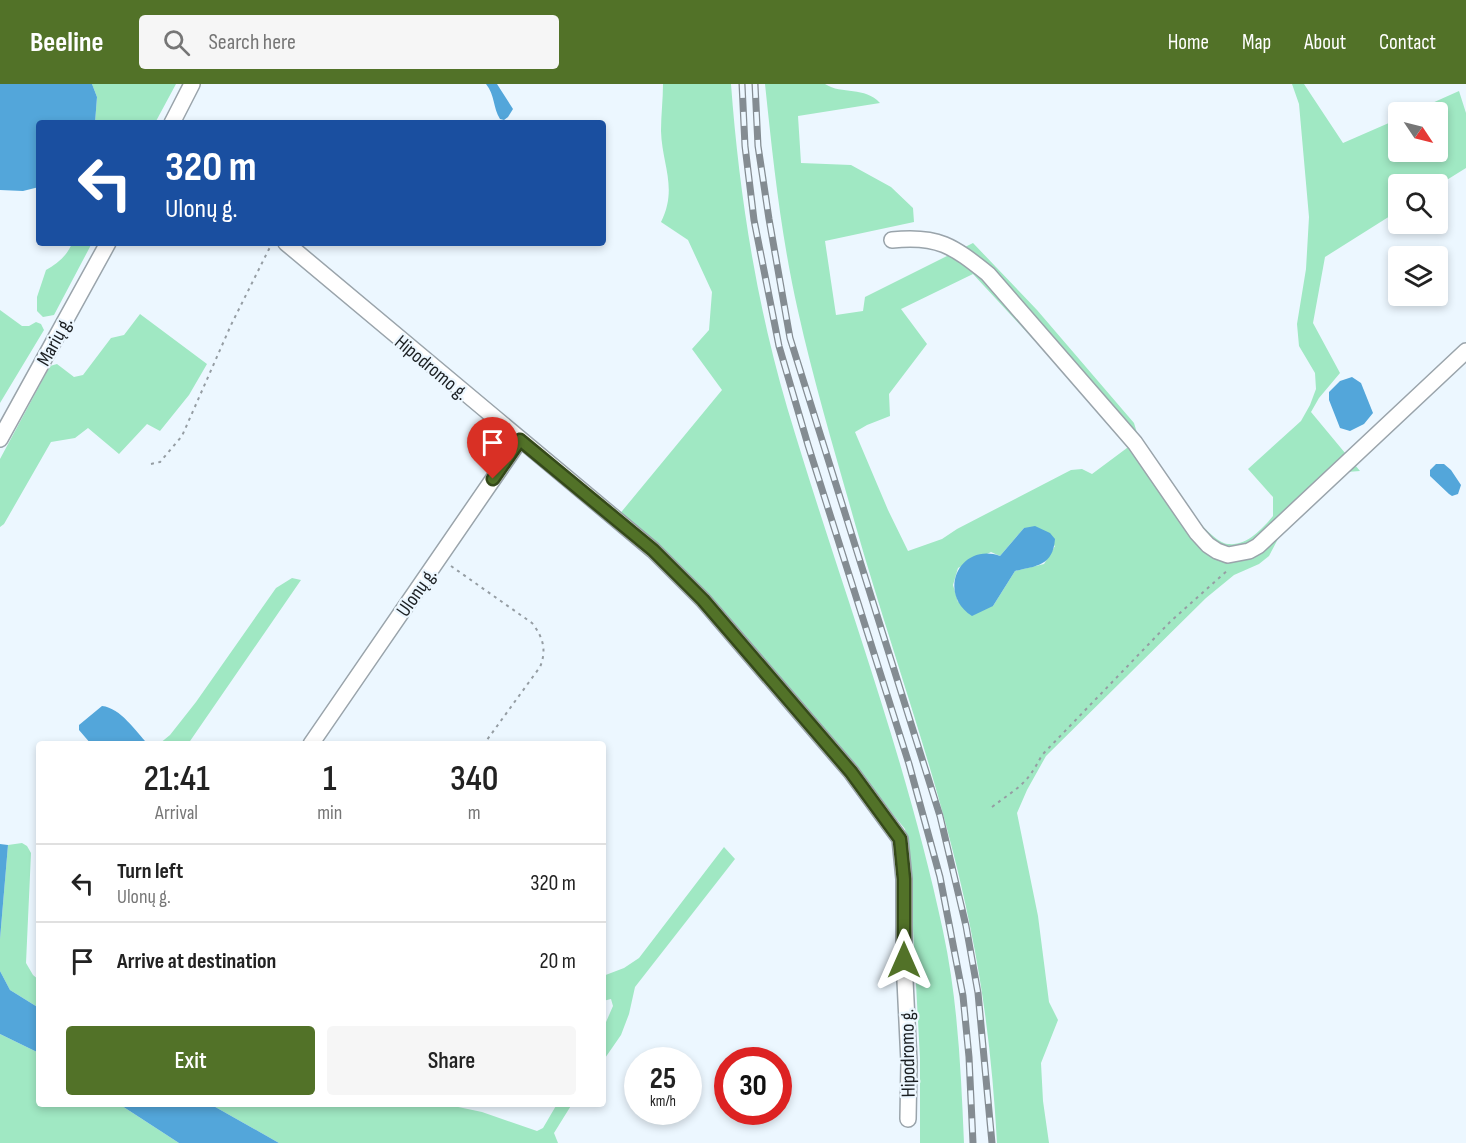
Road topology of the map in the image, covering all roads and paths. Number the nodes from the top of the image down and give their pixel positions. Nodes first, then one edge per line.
1 (192, 84) edge
2 (174, 120) edge
3 (892, 240) dead end
4 (106, 246) edge
5 (271, 246) edge
6 (290, 246) edge
7 (1466, 351) edge
8 (0, 439) edge
9 (520, 440) junction
10 (151, 464) dead end
11 (439, 558) junction
12 (1231, 567) dead end
13 (313, 741) edge
14 (486, 741) edge
15 (992, 807) dead end
16 (908, 1119) dead end

1 - 2 street
3 - 7 street
4 - 8 street, Marių g.
5 - 10 path
6 - 9 street, Hipodromo g.
9 - 11 street, Ulonų g.
9 - 16 street, Hipodromo g.
11 - 13 street, Ulonų g.
11 - 14 path
12 - 15 path

